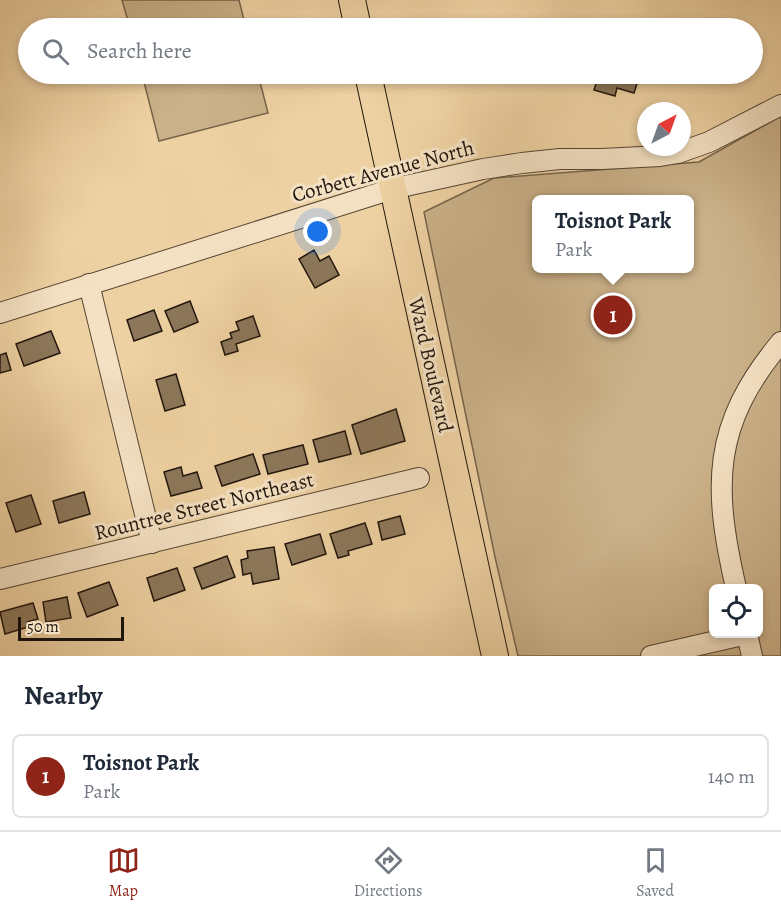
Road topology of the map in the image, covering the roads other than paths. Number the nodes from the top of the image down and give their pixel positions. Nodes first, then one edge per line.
1 (352, 0) edge
2 (356, 18) edge
3 (370, 84) edge
4 (781, 105) edge
5 (393, 189) junction
6 (89, 284) junction
7 (0, 313) edge
8 (781, 342) edge
9 (419, 478) dead end
10 (152, 543) junction
11 (0, 579) edge
12 (735, 584) edge
13 (730, 638) edge
14 (748, 638) edge
15 (495, 656) edge
16 (651, 656) edge
17 (752, 656) edge

1 - 2 main road
3 - 5 main road, Ward Boulevard
4 - 5 street, Corbett Avenue North
5 - 6 street, Corbett Avenue North
5 - 15 main road, Ward Boulevard
6 - 7 street, Corbett Avenue North
6 - 10 street
8 - 12 street
9 - 10 street, Rountree Street Northeast
10 - 11 street, Rountree Street Northeast
13 - 16 street
14 - 17 street

